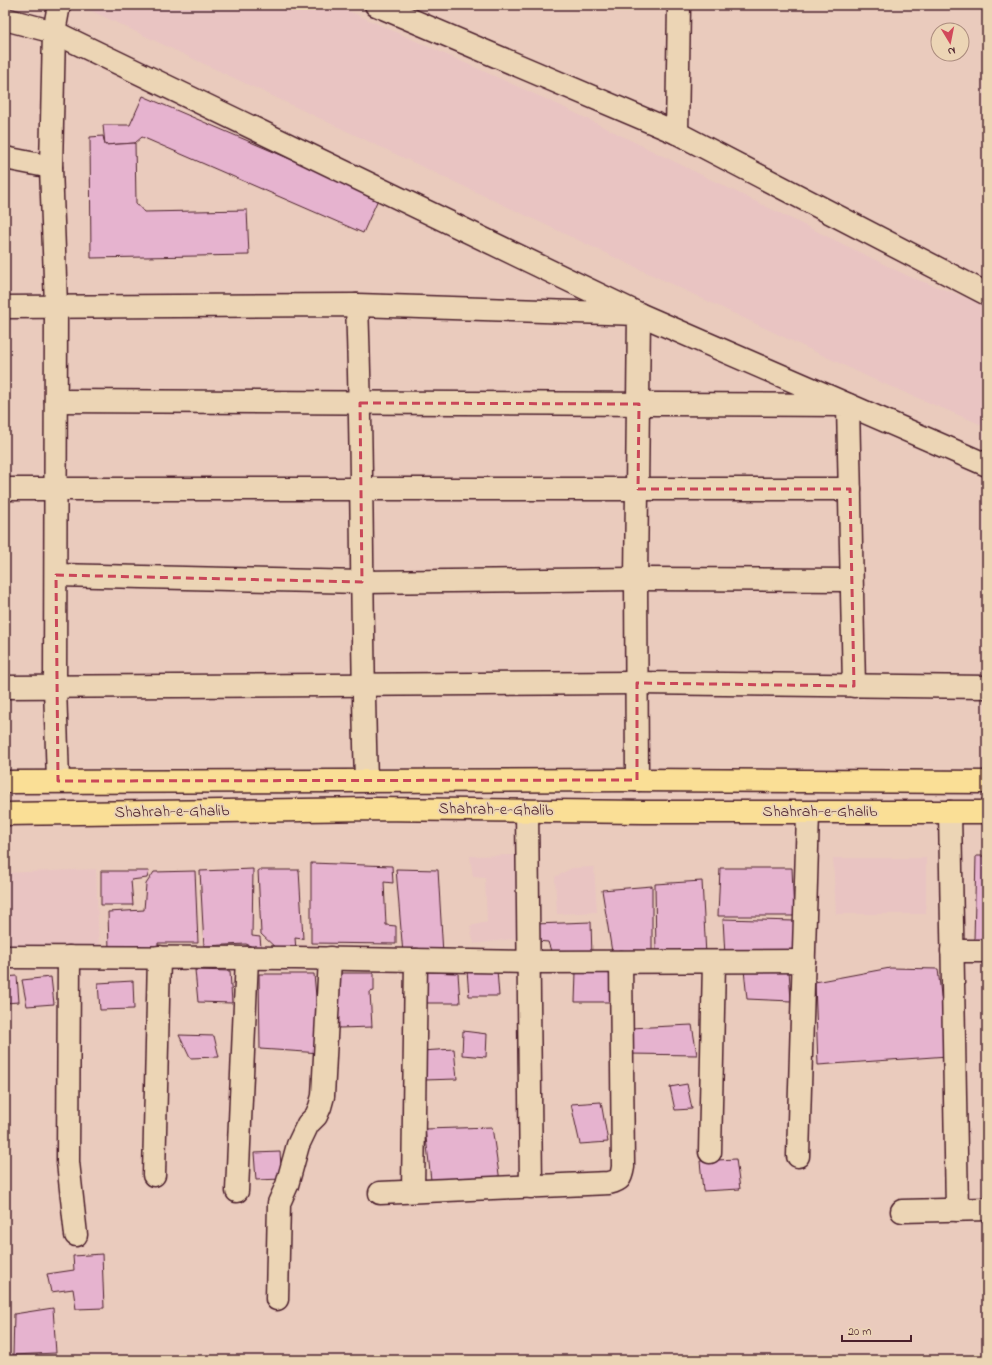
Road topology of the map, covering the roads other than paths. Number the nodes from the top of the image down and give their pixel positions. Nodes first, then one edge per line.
1 (59, 5) edge
2 (376, 5) edge
3 (679, 5) edge
4 (5, 19) edge
5 (54, 32) junction
6 (677, 132) junction
7 (5, 158) edge
8 (51, 167) junction
9 (987, 294) edge
10 (356, 305) junction
11 (56, 306) junction
12 (5, 307) edge
13 (639, 314) junction
14 (56, 401) junction
15 (360, 403) junction
16 (639, 404) junction
17 (848, 405) junction
18 (987, 465) edge
19 (56, 488) junction
20 (5, 489) edge
21 (361, 489) junction
22 (638, 489) junction
23 (850, 489) junction
24 (56, 575) junction
25 (636, 579) junction
26 (851, 580) junction
27 (362, 582) junction
28 (637, 683) junction
29 (363, 684) junction
30 (854, 686) junction
31 (5, 687) edge
32 (55, 687) junction
33 (987, 687) edge
34 (366, 780) junction
35 (637, 780) junction
36 (58, 781) junction
37 (5, 782) edge
38 (987, 782) edge
39 (527, 811) junction
40 (808, 812) junction
41 (950, 812) junction
42 (987, 812) edge
43 (5, 814) edge
44 (952, 951) junction
45 (987, 951) edge
46 (5, 957) edge
47 (69, 957) junction
48 (159, 957) junction
49 (247, 958) junction
50 (330, 958) junction
51 (416, 960) junction
52 (804, 961) junction
53 (529, 962) junction
54 (621, 962) junction
55 (714, 962) junction
56 (710, 1152) dead end
57 (798, 1156) dead end
58 (154, 1175) dead end
59 (531, 1186) junction
60 (237, 1191) dead end
61 (413, 1191) junction
62 (380, 1193) dead end
63 (987, 1209) edge
64 (957, 1210) junction
65 (902, 1211) dead end
66 (76, 1235) dead end
67 (278, 1299) dead end

1 - 5 street
2 - 6 street
3 - 6 street
4 - 5 street
5 - 8 street
5 - 13 street
6 - 9 street
7 - 8 street
8 - 11 street
10 - 11 street
10 - 13 street
10 - 15 street
11 - 12 street
11 - 14 street
13 - 16 street
13 - 17 street
14 - 15 street
14 - 19 street
15 - 16 street
15 - 21 street
16 - 17 street
16 - 22 street
17 - 18 street
17 - 23 street
19 - 20 street
19 - 21 street
19 - 24 street
21 - 22 street
21 - 27 street
22 - 23 street
22 - 25 street
23 - 26 street
24 - 27 street
24 - 32 street
25 - 26 street
25 - 27 street
25 - 28 street
26 - 30 street
27 - 29 street
28 - 29 street
28 - 30 street
28 - 35 street
29 - 32 street
29 - 34 street
30 - 33 street
31 - 32 street
32 - 36 street
34 - 35 main road, Shahrah-e-Ghalib
34 - 36 main road, Shahrah-e-Ghalib
35 - 38 main road, Shahrah-e-Ghalib
36 - 37 main road, Shahrah-e-Ghalib
39 - 40 main road, Shahrah-e-Ghalib
39 - 43 main road, Shahrah-e-Ghalib
39 - 53 street
40 - 41 main road, Shahrah-e-Ghalib
40 - 52 street
41 - 42 main road, Shahrah-e-Ghalib
41 - 44 street
44 - 45 street
44 - 64 street
46 - 47 street
47 - 48 street
47 - 66 street
48 - 49 street
48 - 58 street
49 - 50 street
49 - 60 street
50 - 51 street
50 - 67 street
51 - 53 street
51 - 61 street
52 - 55 street
52 - 57 street
53 - 54 street
53 - 59 street
54 - 55 street
54 - 59 street
55 - 56 street
59 - 61 street
61 - 62 street
63 - 64 street
64 - 65 street

